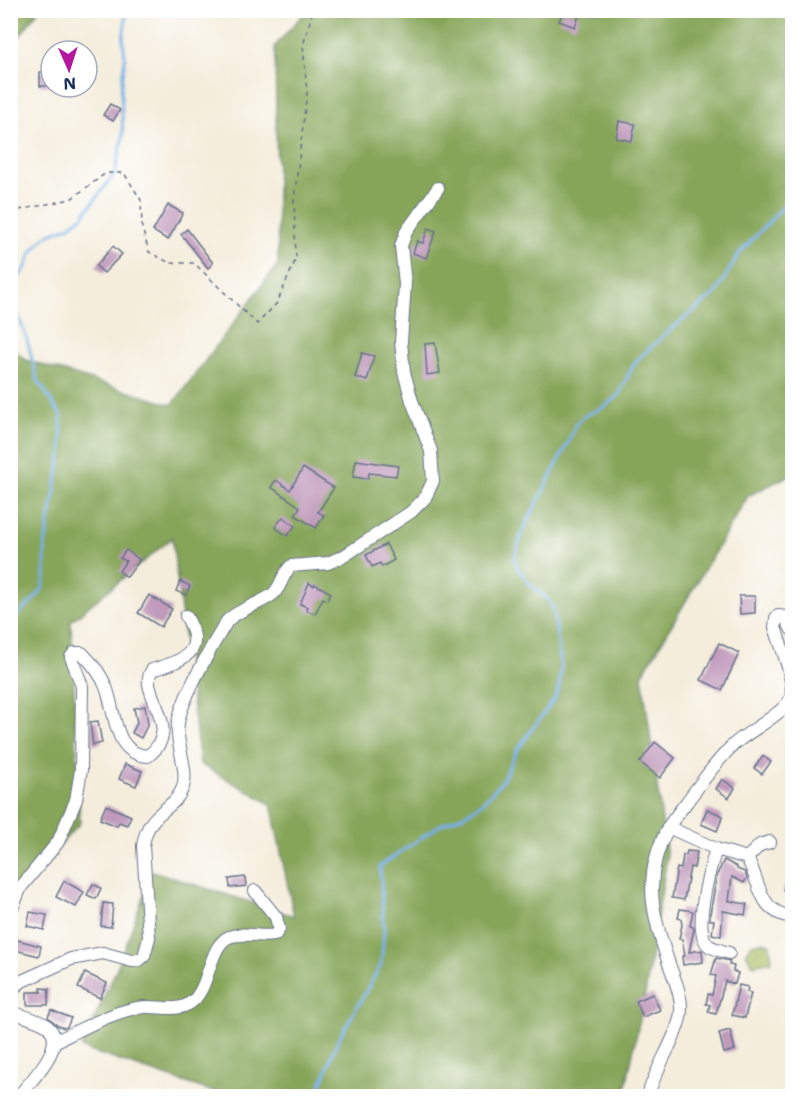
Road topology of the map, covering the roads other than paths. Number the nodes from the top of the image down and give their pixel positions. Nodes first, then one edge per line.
1 (438, 188) dead end
2 (792, 555) edge
3 (792, 581) edge
4 (186, 616) dead end
5 (792, 630) edge
6 (668, 827) junction
7 (770, 842) dead end
8 (716, 849) junction
9 (747, 858) junction
10 (255, 891) dead end
11 (10, 913) edge
12 (792, 916) edge
13 (729, 953) dead end
14 (10, 991) edge
15 (10, 1011) edge
16 (54, 1042) junction
17 (19, 1096) edge
18 (648, 1096) edge

1 - 14 street
2 - 3 street
4 - 11 street
5 - 6 street
6 - 8 street
6 - 18 street
7 - 9 street
8 - 9 street
8 - 13 street
9 - 12 street
10 - 16 street
15 - 16 street
16 - 17 street

